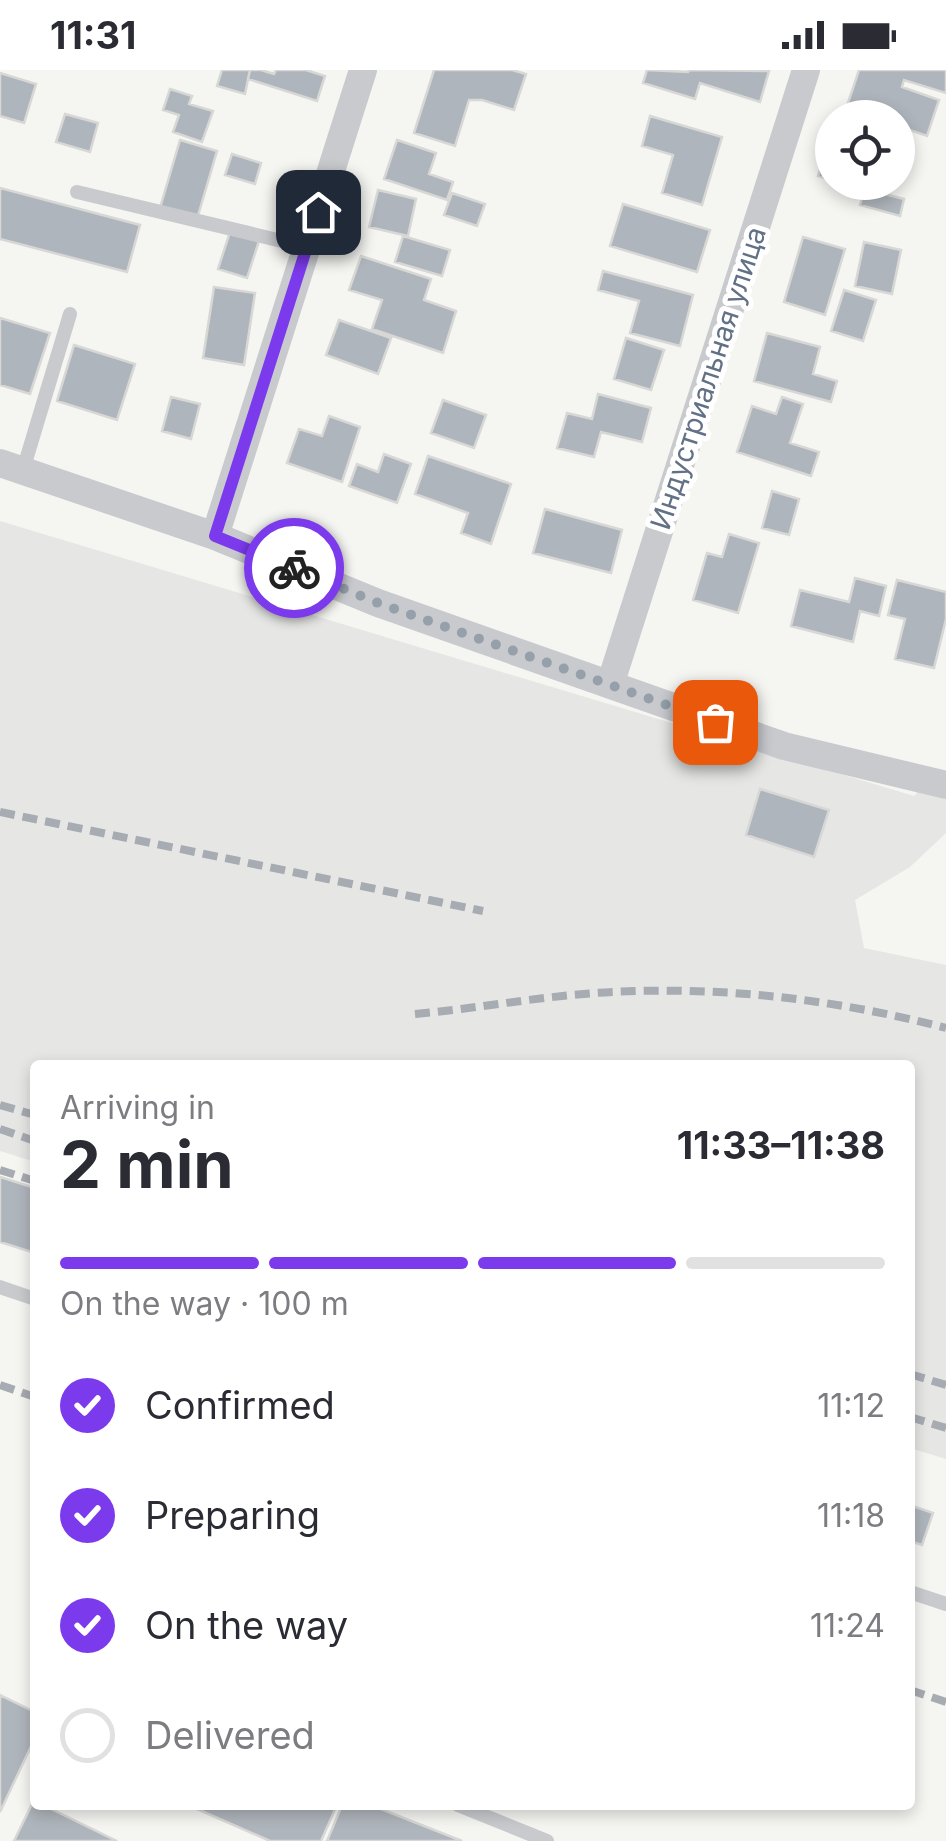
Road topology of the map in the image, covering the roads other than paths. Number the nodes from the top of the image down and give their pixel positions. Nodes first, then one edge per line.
1 (363, 70) edge
2 (806, 70) edge
3 (78, 192) dead end
4 (307, 247) junction
5 (70, 314) dead end
6 (11, 466) edge
7 (215, 536) junction
8 (610, 685) junction
9 (946, 785) edge
10 (0, 1288) edge
11 (30, 1297) edge
12 (915, 1594) edge
13 (946, 1604) edge
14 (470, 1810) edge
15 (547, 1841) edge

1 - 4 street
2 - 8 street, Индустриальная улица
3 - 4 lane
4 - 7 street
5 - 6 lane
6 - 7 street
7 - 8 street
8 - 9 street
10 - 11 lane
12 - 13 lane
14 - 15 lane

